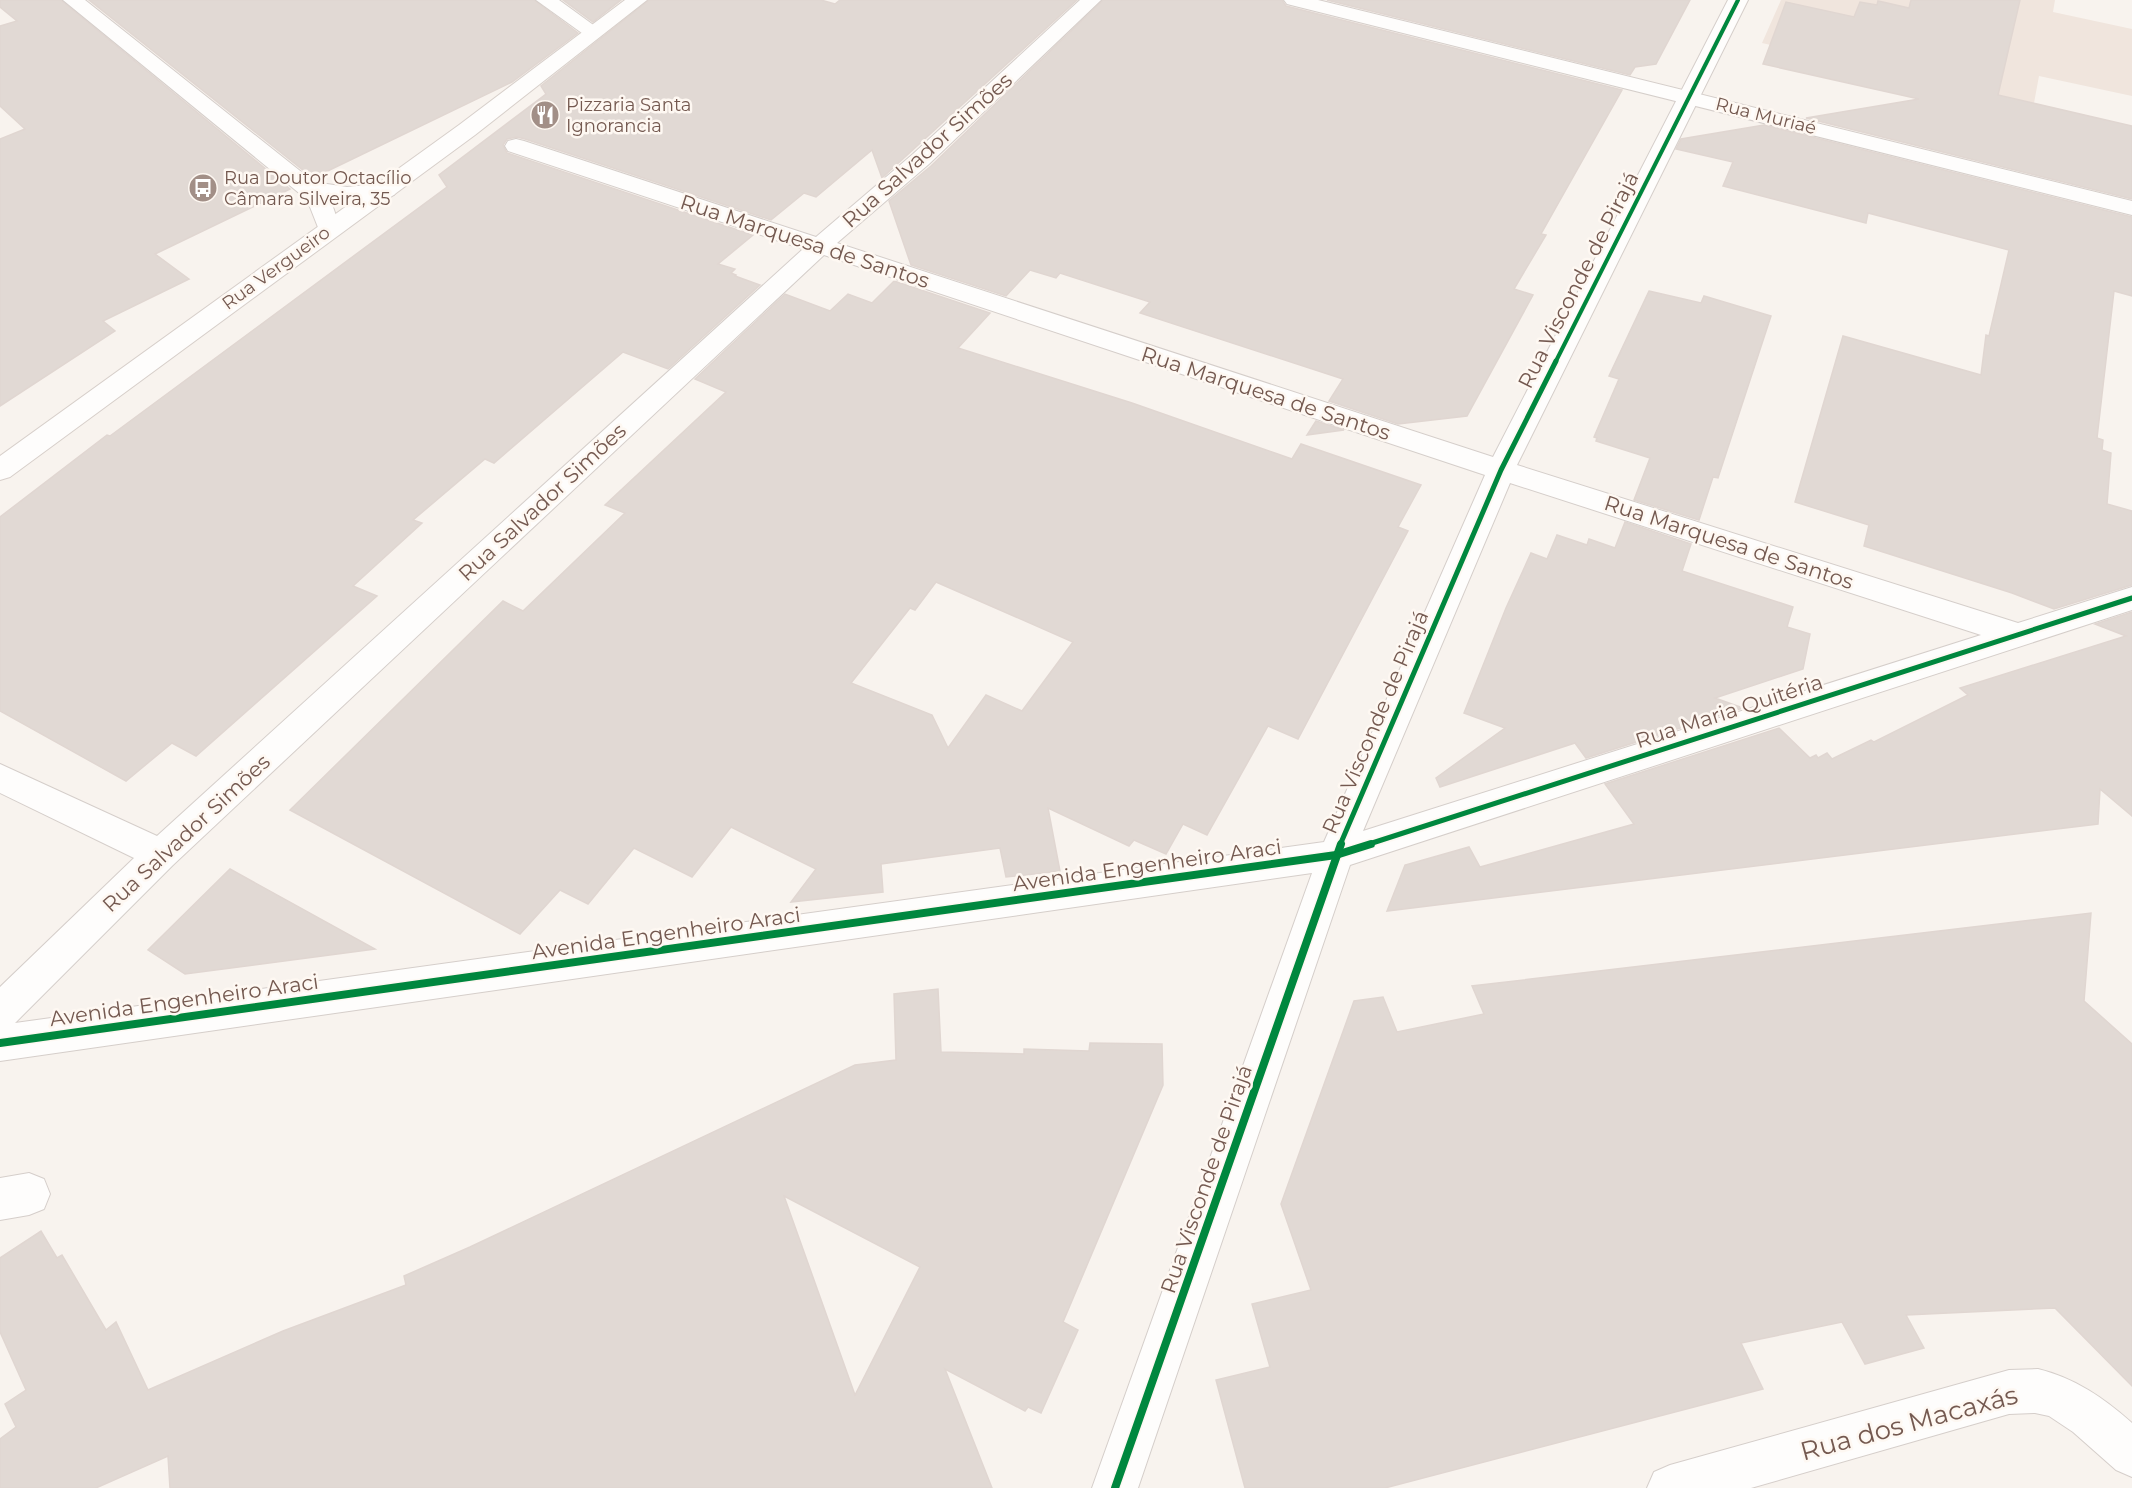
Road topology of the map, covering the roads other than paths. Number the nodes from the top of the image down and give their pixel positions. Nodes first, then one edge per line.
1 (73, 0) edge
2 (546, 0) edge
3 (637, 0) edge
4 (1091, 0) edge
5 (1294, 0) edge
6 (1738, 0) edge
7 (593, 32) junction
8 (1689, 97) junction
9 (516, 146) dead end
10 (307, 188) junction
11 (386, 189) junction
12 (2132, 208) edge
13 (329, 230) junction
14 (820, 246) junction
15 (0, 470) edge
16 (1501, 470) junction
17 (2132, 598) edge
18 (2019, 635) junction
19 (0, 778) edge
20 (161, 854) junction
21 (1336, 855) junction
22 (0, 1012) edge
23 (0, 1043) edge
24 (2132, 1454) edge
25 (1115, 1488) edge
26 (1670, 1488) edge

1 - 10 street
2 - 7 street
3 - 7 street, Rua Vergueiro
4 - 14 street, Rua Salvador Simões
5 - 8 street, Rua Muriaé
6 - 8 street, Rua Visconde de Pirajá
7 - 11 street, Rua Vergueiro
8 - 12 street, Rua Muriaé
8 - 16 street, Rua Visconde de Pirajá
9 - 14 street, Rua Marquesa de Santos
10 - 11 street
10 - 13 street
11 - 13 street, Rua Vergueiro
13 - 15 street, Rua Vergueiro
14 - 16 street, Rua Marquesa de Santos
14 - 20 street, Rua Salvador Simões
16 - 18 street, Rua Marquesa de Santos
16 - 21 street, Rua Visconde de Pirajá
17 - 18 street, Rua Maria Quitéria
18 - 21 street, Rua Maria Quitéria
19 - 20 street
20 - 22 street, Rua Salvador Simões
21 - 23 street, Avenida Engenheiro Araci
21 - 25 street, Rua Visconde de Pirajá
24 - 26 street, Rua dos Macaxás

